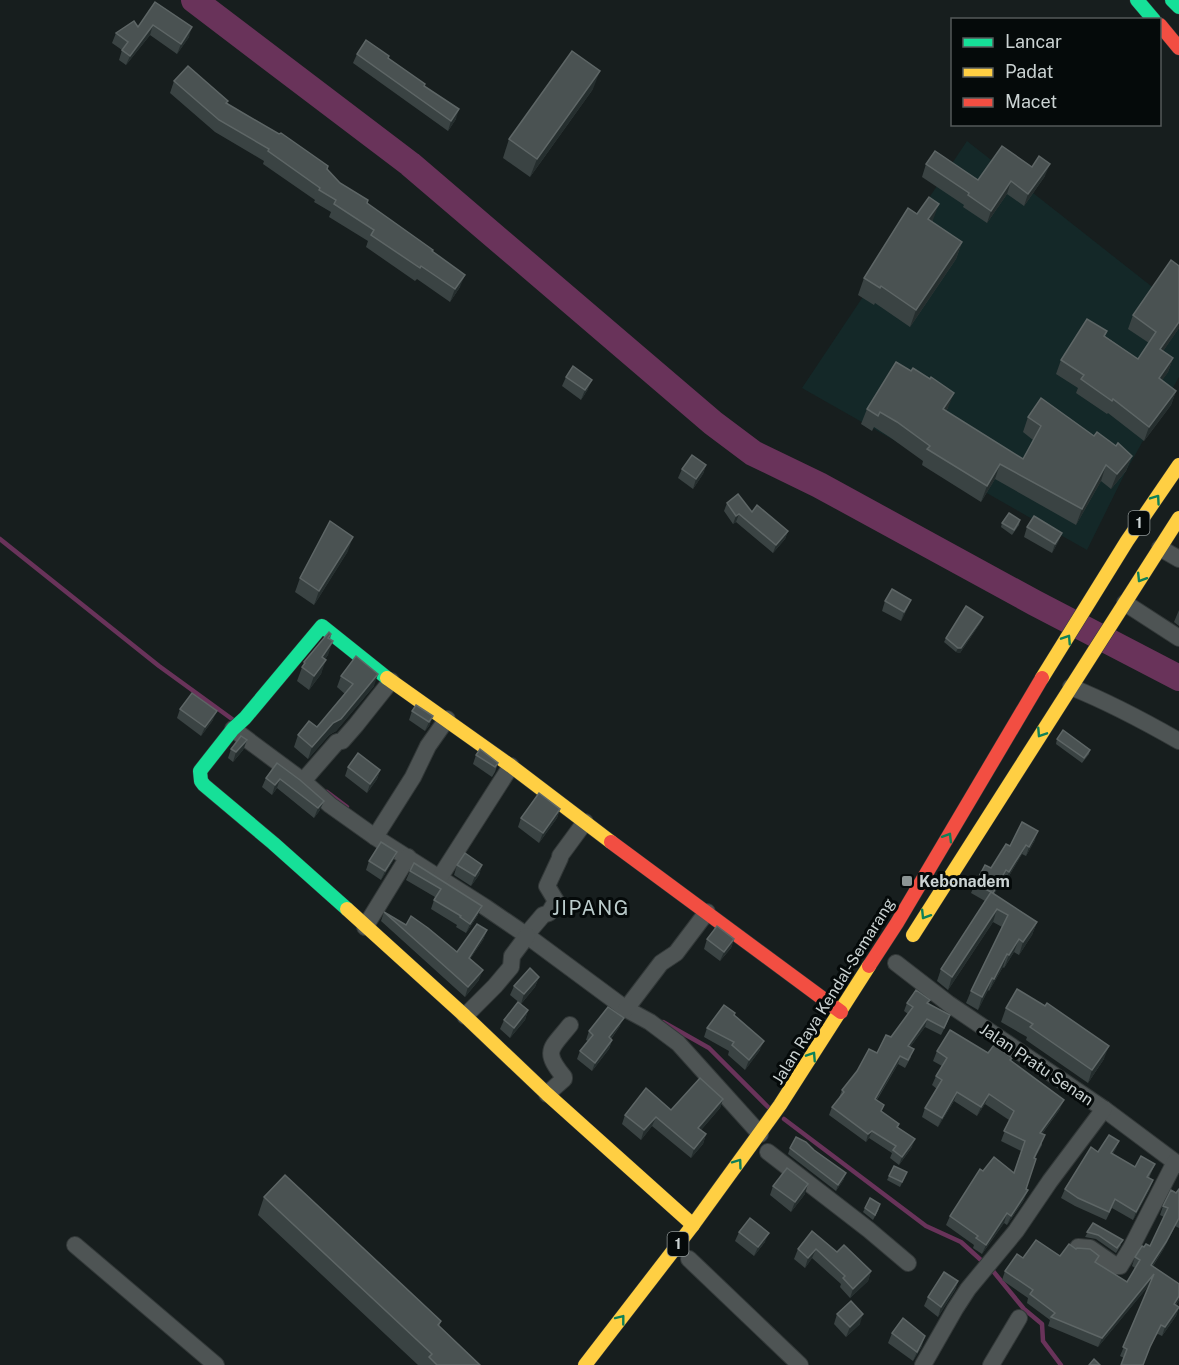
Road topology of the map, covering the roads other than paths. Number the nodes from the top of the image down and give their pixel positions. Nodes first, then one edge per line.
1 (1137, 0) edge
2 (1172, 0) edge
3 (1179, 7) edge
4 (1153, 18) edge
5 (1161, 26) edge
6 (1179, 48) edge
7 (1179, 465) edge
8 (1179, 518) edge
9 (1160, 548) junction
10 (1179, 559) edge
11 (1123, 607) junction
12 (1179, 638) edge
13 (391, 681) junction
14 (1072, 685) junction
15 (447, 719) junction
16 (237, 726) junction
17 (1179, 741) edge
18 (511, 765) junction
19 (307, 776) junction
20 (585, 822) junction
21 (378, 832) junction
22 (408, 857) junction
23 (443, 873) junction
24 (707, 912) junction
25 (366, 927) junction
26 (529, 932) junction
27 (899, 957) joint
28 (629, 1004) junction
29 (841, 1012) junction
30 (465, 1016) junction
31 (570, 1025) dead end
32 (547, 1094) junction
33 (1104, 1109) junction
34 (765, 1127) junction
35 (769, 1151) dead end
36 (1177, 1164) edge
37 (693, 1225) junction
38 (75, 1245) dead end
39 (1078, 1246) edge
40 (689, 1259) dead end
41 (908, 1263) dead end
42 (1019, 1318) dead end
43 (216, 1365) edge
44 (585, 1365) edge
45 (800, 1365) edge
46 (923, 1365) edge
47 (991, 1365) edge

1 - 4 main road
2 - 3 main road
5 - 6 main road
29 -> 7 main road, Jalan Raya Kendal-Semarang / 1
8 - 9 main road, 1
9 - 10 street
9 -> 11 main road, 1
11 - 12 street
11 - 14 main road, 1
13 - 15 main road
13 - 16 main road
13 - 19 street
14 - 17 street
14 -> 27 main road, 1
15 - 18 main road
15 - 21 street
16 - 19 street
16 - 25 main road
18 - 20 main road
18 - 23 street
19 - 21 street
20 - 24 main road
20 - 26 street
21 - 22 street
22 - 23 street
22 - 25 street
23 - 26 street
24 - 28 street
24 - 29 main road
25 - 30 main road
26 - 28 street
26 - 30 street
27 - 33 street, Jalan Pratu Senan
28 - 34 street
34 -> 29 main road, Jalan Raya Kendal-Semarang / 1
30 - 32 main road
31 - 32 street
32 - 37 main road
33 - 36 street, Jalan Pratu Senan
33 - 46 street
37 -> 34 main road, Jalan Raya Kendal-Semarang / 1
35 - 41 street
36 - 39 street
44 -> 37 main road, Jalan Raya Kendal-Semarang / 1
38 - 43 street
40 - 45 street
42 - 47 street

